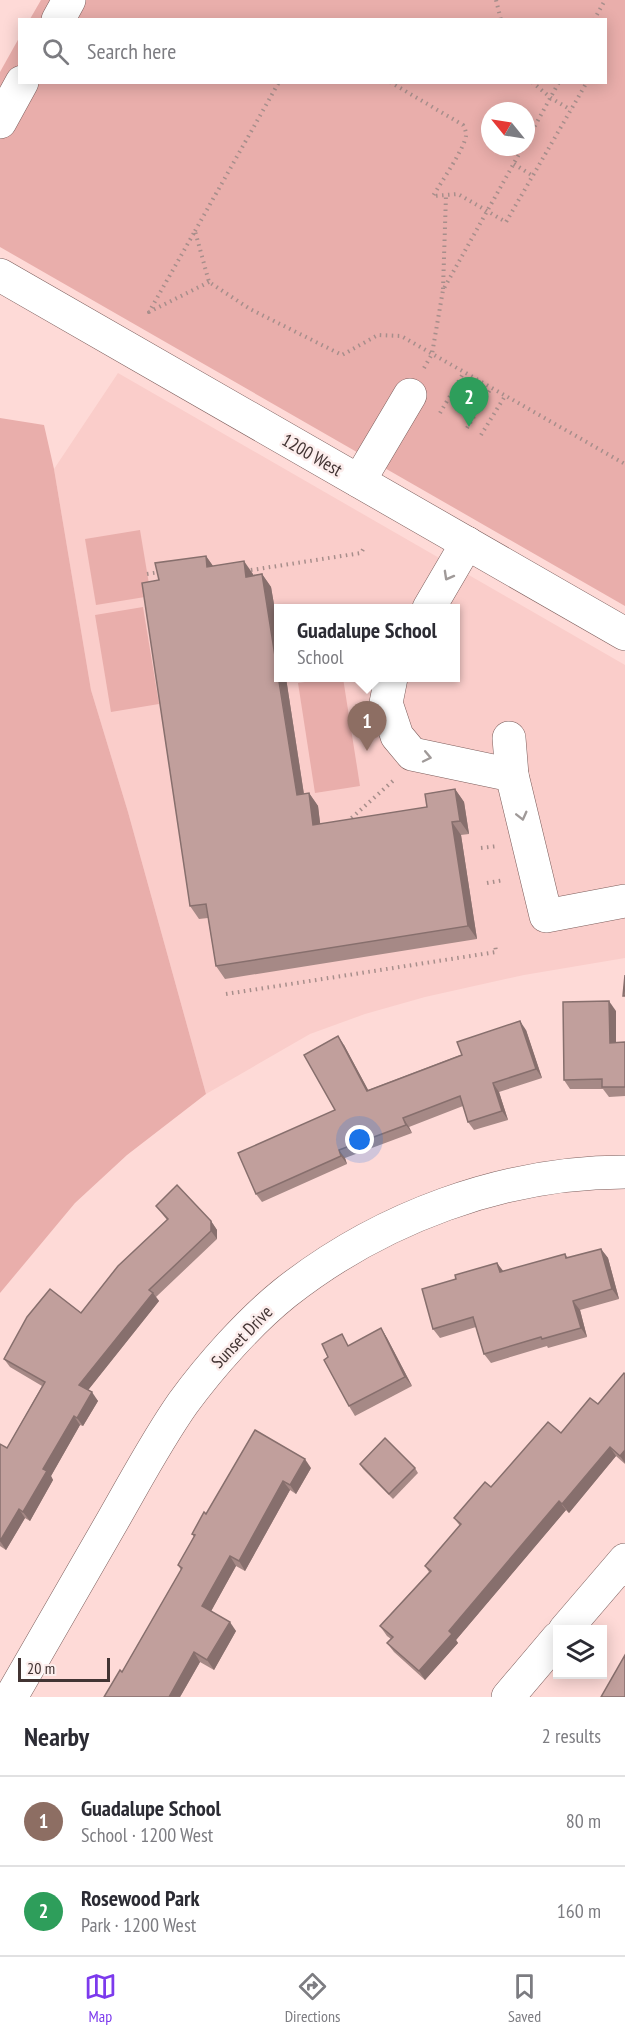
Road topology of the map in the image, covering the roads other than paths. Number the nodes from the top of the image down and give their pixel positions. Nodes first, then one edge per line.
1 (69, 0) edge
2 (59, 18) edge
3 (21, 84) edge
4 (0, 122) edge
5 (0, 275) edge
6 (410, 395) dead end
7 (359, 482) junction
8 (467, 543) junction
9 (432, 604) edge
10 (625, 634) edge
11 (390, 682) edge
12 (509, 738) dead end
13 (512, 775) junction
14 (625, 901) edge
15 (625, 1172) edge
16 (625, 1560) edge
17 (568, 1625) edge
18 (553, 1644) edge
19 (11, 1697) edge
20 (508, 1697) edge

1 - 2 street
3 - 4 street
5 - 7 street, 1200 West
6 - 7 street
7 - 8 street, 1200 West
8 -> 9 street
8 - 10 street, 1200 West
11 -> 13 street
12 - 13 street
13 -> 14 street
15 - 19 street, Sunset Drive
16 - 17 street
18 - 20 street

